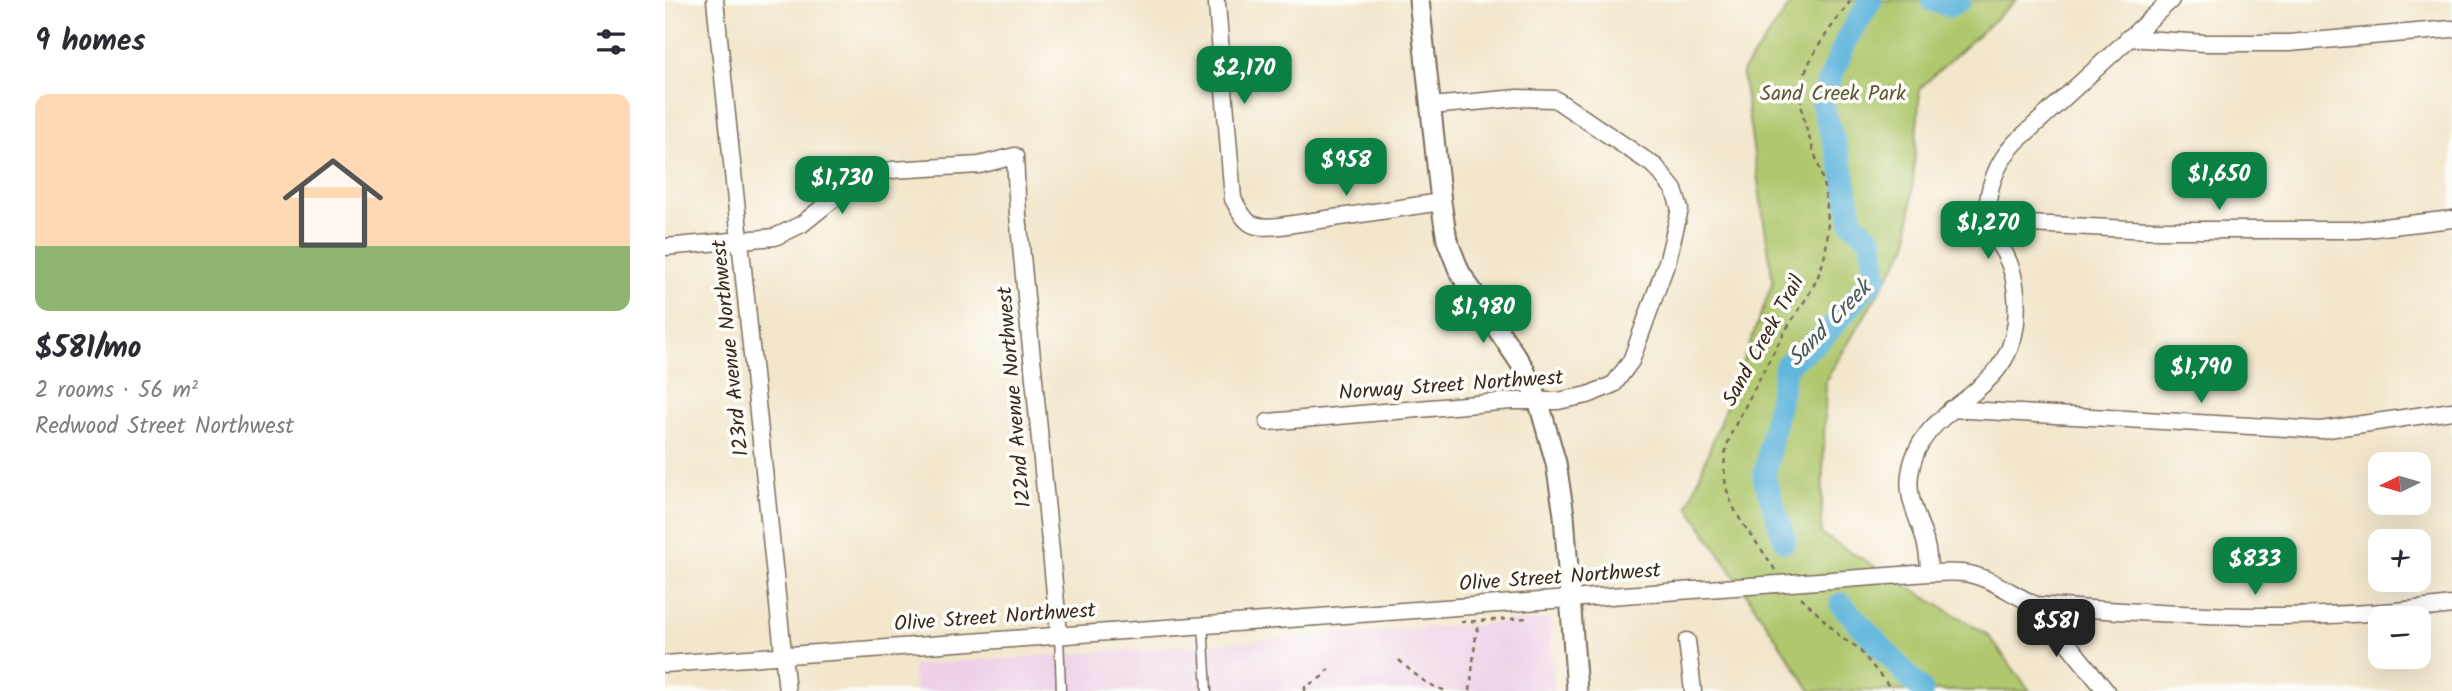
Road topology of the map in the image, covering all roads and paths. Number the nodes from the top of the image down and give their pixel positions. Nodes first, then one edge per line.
1 (715, 0) edge
2 (1419, 0) edge
3 (1851, 0) edge
4 (2171, 0) edge
5 (1217, 4) dead end
6 (2452, 29) edge
7 (2128, 38) junction
8 (1431, 106) junction
9 (1440, 202) junction
10 (2452, 219) edge
11 (1989, 222) junction
12 (741, 240) junction
13 (665, 247) edge
14 (1539, 403) junction
15 (1951, 409) junction
16 (2452, 411) edge
17 (1268, 422) dead end
18 (1777, 572) dead end
19 (1929, 573) junction
20 (1797, 594) dead end
21 (1571, 597) junction
22 (2452, 605) edge
23 (2060, 607) junction
24 (1480, 621) dead end
25 (1203, 623) junction
26 (1059, 634) junction
27 (1686, 641) dead end
28 (784, 656) junction
29 (1399, 660) dead end
30 (665, 664) edge
31 (1329, 669) dead end
32 (787, 691) edge
33 (1061, 691) edge
34 (1206, 691) edge
35 (1305, 691) edge
36 (1447, 691) edge
37 (1470, 691) edge
38 (1577, 691) edge
39 (1693, 691) edge
40 (1893, 691) edge
41 (2106, 691) edge

1 - 12 street, 123rd Avenue Northwest
2 - 8 street
3 - 18 path, Sand Creek Trail
4 - 7 street
5 - 9 street
6 - 7 street
7 - 11 street
8 - 9 street
8 - 14 street, Norway Street Northwest
9 - 14 street
10 - 11 street
11 - 15 street
12 - 13 street
12 - 26 street, 122nd Avenue Northwest
12 - 28 street, 123rd Avenue Northwest
14 - 17 street, Norway Street Northwest
14 - 21 street
15 - 16 street
15 - 19 street
19 - 21 street, Olive Street Northwest
19 - 23 street, Olive Street Northwest
20 - 40 path
21 - 25 street, Olive Street Northwest
21 - 38 street
22 - 23 street, Olive Street Northwest
23 - 41 street
24 - 37 path
25 - 26 street, Olive Street Northwest
25 - 34 lane
26 - 28 street, Olive Street Northwest
26 - 33 lane
27 - 39 street
28 - 30 street, Olive Street Northwest
28 - 32 street, 123rd Avenue Northwest
29 - 36 path
31 - 35 path

